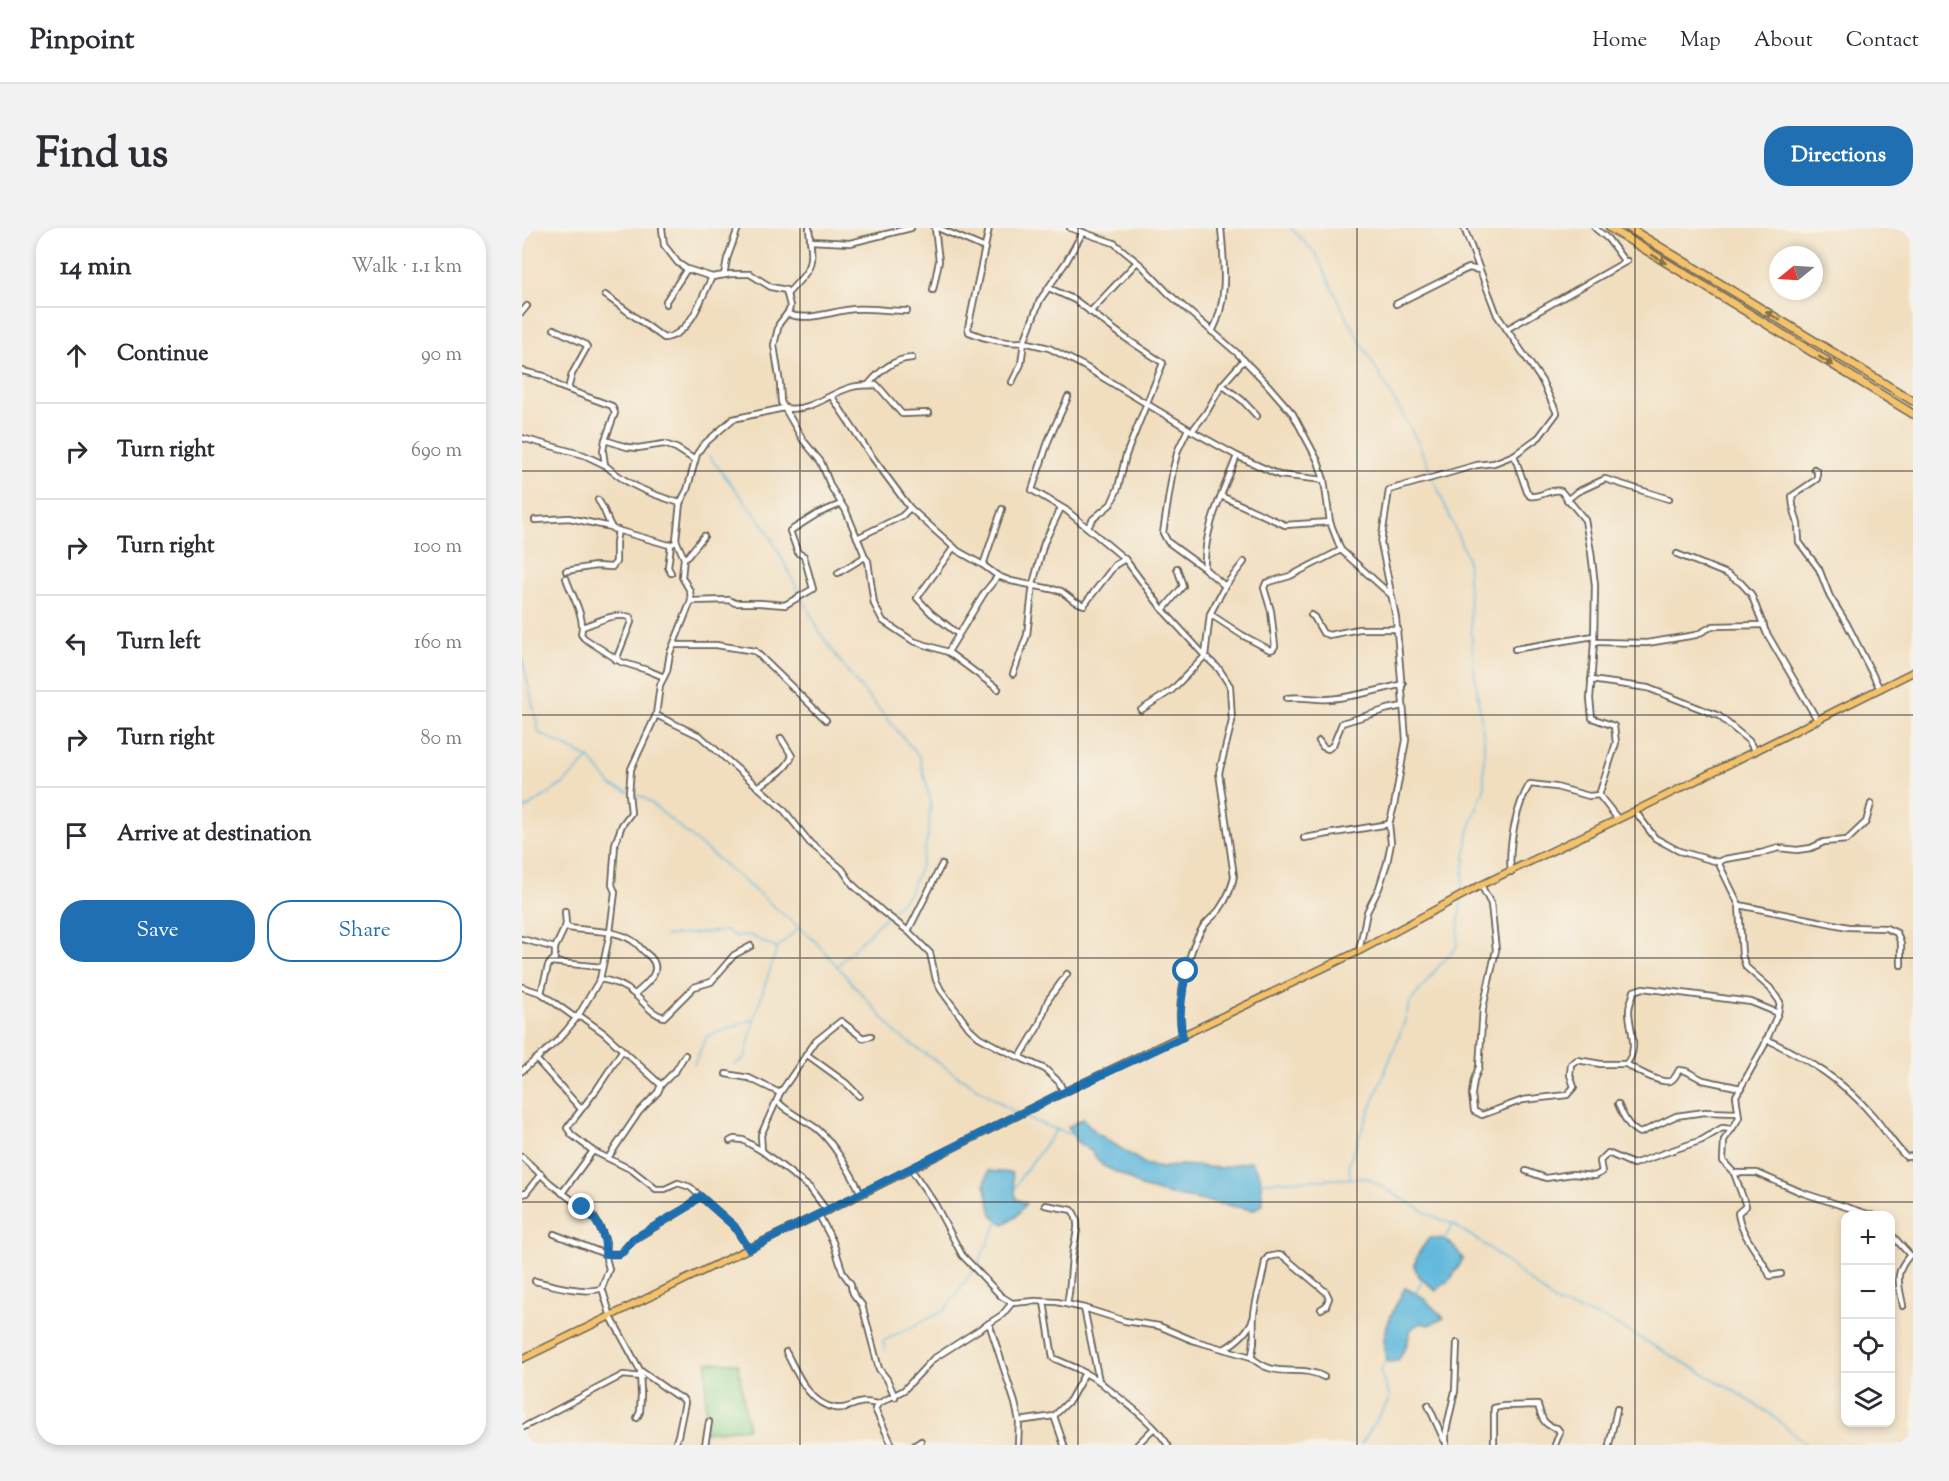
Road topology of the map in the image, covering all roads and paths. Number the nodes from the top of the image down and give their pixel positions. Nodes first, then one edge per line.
1 (662, 228) edge
2 (738, 228) edge
3 (809, 228) edge
4 (911, 228) edge
5 (936, 228) edge
6 (989, 228) edge
7 (1070, 228) edge
8 (1221, 228) edge
9 (1464, 228) edge
10 (1595, 228) edge
11 (1610, 228) edge
12 (1629, 228) edge
13 (1083, 232) junction
14 (810, 241) junction
15 (985, 248) junction
16 (1137, 262) junction
17 (687, 269) junction
18 (1479, 270) junction
19 (724, 275) junction
20 (712, 277) junction
21 (1049, 288) junction
22 (933, 290) dead end
23 (788, 293) junction
24 (605, 296) dead end
25 (666, 304) dead end
26 (1396, 304) dead end
27 (527, 306) dead end
28 (907, 311) dead end
29 (522, 312) edge
30 (1090, 312) junction
31 (787, 314) junction
32 (554, 329) dead end
33 (1507, 329) junction
34 (1212, 332) junction
35 (1024, 342) junction
36 (912, 358) dead end
37 (1244, 360) junction
38 (522, 371) edge
39 (1012, 382) dead end
40 (868, 385) junction
41 (1222, 385) junction
42 (568, 389) junction
43 (832, 397) junction
44 (1068, 397) dead end
45 (1913, 401) edge
46 (1146, 402) junction
47 (784, 408) junction
48 (928, 413) dead end
49 (1913, 414) edge
50 (1257, 416) dead end
51 (1190, 430) junction
52 (522, 438) edge
53 (605, 440) junction
54 (1514, 455) junction
55 (1238, 456) junction
56 (695, 460) junction
57 (605, 465) junction
58 (1814, 469) dead end
59 (1324, 480) junction
60 (1221, 496) junction
61 (1669, 499) dead end
62 (598, 500) dead end
63 (1567, 500) junction
64 (680, 503) junction
65 (841, 504) junction
66 (910, 508) junction
67 (1061, 508) junction
68 (1002, 510) dead end
69 (535, 520) dead end
70 (1330, 522) junction
71 (611, 527) junction
72 (1088, 527) junction
73 (618, 530) junction
74 (704, 536) dead end
75 (857, 538) junction
76 (677, 542) junction
77 (671, 545) junction
78 (954, 547) junction
79 (1341, 550) junction
80 (1677, 554) dead end
81 (864, 556) junction
82 (684, 558) junction
83 (1125, 560) junction
84 (1244, 562) dead end
85 (983, 565) junction
86 (1177, 568) dead end
87 (1205, 568) junction
88 (566, 571) dead end
89 (671, 573) dead end
90 (838, 573) dead end
91 (998, 576) junction
92 (566, 578) dead end
93 (1033, 584) junction
94 (1225, 586) junction
95 (1391, 595) junction
96 (692, 602) junction
97 (1163, 610) junction
98 (1210, 614) junction
99 (1311, 615) dead end
100 (1764, 626) junction
101 (583, 627) junction
102 (1398, 629) junction
103 (958, 634) junction
104 (1594, 639) junction
105 (674, 645) junction
106 (1515, 649) dead end
107 (948, 652) junction
108 (1205, 656) junction
109 (616, 660) junction
110 (1913, 672) edge
111 (1013, 674) dead end
112 (663, 677) junction
113 (1591, 680) junction
114 (1403, 684) junction
115 (998, 689) dead end
116 (1880, 689) junction
117 (1287, 698) dead end
118 (1403, 706) junction
119 (1141, 710) dead end
120 (656, 715) junction
121 (826, 720) dead end
122 (1818, 721) junction
123 (781, 738) dead end
124 (1319, 741) dead end
125 (1755, 752) junction
126 (757, 787) junction
127 (1599, 795) junction
128 (1871, 804) dead end
129 (1635, 812) junction
130 (1618, 819) junction
131 (1389, 824) junction
132 (1304, 838) dead end
133 (1718, 862) junction
134 (942, 864) dead end
135 (1510, 872) junction
136 (1481, 885) junction
137 (1739, 905) junction
138 (566, 911) dead end
139 (566, 925) junction
140 (908, 931) junction
141 (610, 933) junction
142 (522, 939) edge
143 (751, 946) dead end
144 (555, 948) junction
145 (1359, 951) junction
146 (551, 962) junction
147 (1901, 965) dead end
148 (602, 967) junction
149 (1067, 974) dead end
150 (600, 979) junction
151 (522, 987) edge
152 (541, 993) junction
153 (635, 994) junction
154 (1778, 1013) junction
155 (578, 1016) junction
156 (871, 1036) dead end
157 (1183, 1037) junction
158 (1766, 1039) junction
159 (622, 1051) junction
160 (806, 1054) junction
161 (685, 1055) dead end
162 (1020, 1057) junction
163 (536, 1059) junction
164 (1626, 1064) junction
165 (522, 1071) edge
166 (726, 1074) dead end
167 (661, 1085) junction
168 (1741, 1088) junction
169 (1064, 1093) junction
170 (780, 1094) junction
171 (859, 1096) dead end
172 (777, 1101) junction
173 (1618, 1104) dead end
174 (581, 1110) junction
175 (1738, 1113) junction
176 (1732, 1129) junction
177 (730, 1141) dead end
178 (762, 1150) junction
179 (593, 1151) junction
180 (1913, 1156) edge
181 (522, 1157) edge
182 (608, 1158) junction
183 (911, 1168) junction
184 (1526, 1171) dead end
185 (1734, 1173) junction
186 (541, 1174) junction
187 (562, 1193) junction
188 (522, 1194) edge
189 (861, 1194) junction
190 (700, 1196) junction
191 (1045, 1205) dead end
192 (827, 1211) junction
193 (1862, 1211) edge
194 (819, 1215) junction
195 (554, 1234) dead end
196 (1895, 1238) edge
197 (749, 1249) junction
198 (1911, 1252) edge
199 (605, 1254) junction
200 (1781, 1274) dead end
201 (535, 1281) dead end
202 (602, 1288) junction
203 (1044, 1302) junction
204 (1012, 1303) junction
205 (1067, 1304) junction
206 (1903, 1306) dead end
207 (1084, 1308) junction
208 (1321, 1309) dead end
209 (611, 1317) junction
210 (1253, 1318) junction
211 (989, 1323) junction
212 (1457, 1343) dead end
213 (1221, 1349) junction
214 (786, 1352) dead end
215 (1251, 1358) junction
216 (522, 1359) edge
217 (640, 1370) junction
218 (1085, 1373) junction
219 (642, 1377) junction
220 (1324, 1377) dead end
221 (1099, 1381) junction
222 (895, 1396) junction
223 (878, 1404) junction
224 (1428, 1405) dead end
225 (1617, 1409) dead end
226 (1054, 1416) junction
227 (637, 1418) dead end
228 (1019, 1421) junction
229 (709, 1422) dead end
230 (522, 1428) edge
231 (1154, 1428) junction
232 (921, 1441) dead end
233 (890, 1444) edge
234 (675, 1445) edge
235 (705, 1445) edge
236 (915, 1445) edge
237 (1018, 1445) edge
238 (1064, 1445) edge
239 (1137, 1445) edge
240 (1168, 1445) edge
241 (1494, 1445) edge
242 (1555, 1445) edge
243 (1609, 1445) edge

1 - 17 street
2 - 19 street
3 - 14 street
4 - 14 street
5 - 15 street
5 - 22 street
6 - 15 street
7 - 13 street
8 - 34 street
9 - 18 street
10 - 33 street
11 -> 49 highway
45 -> 12 highway
13 - 16 street
13 - 21 street
14 - 23 street
15 - 35 street
16 - 30 street
16 - 34 street
17 - 20 street
17 - 25 street
18 - 26 street
18 - 33 street
19 - 20 street
19 - 23 street
20 - 24 street
21 - 30 street
21 - 35 street
23 - 31 street
27 - 29 street
28 - 31 street
30 - 46 street
31 - 47 street
32 - 42 street
33 - 54 street
34 - 37 street
35 - 39 street
35 - 46 street
36 - 40 street
37 - 41 street
37 - 59 street
38 - 42 street
40 - 43 street
40 - 48 street
41 - 50 street
41 - 51 street
42 - 53 street
43 - 47 street
43 - 66 street
44 - 67 street
46 - 51 street
46 - 72 street
47 - 56 street
47 - 65 street
51 - 55 street
51 - 87 street
52 - 57 street
53 - 56 street
53 - 57 street
54 - 63 street
54 - 95 street
55 - 59 street
55 - 60 street
56 - 64 street
57 - 64 street
58 - 116 street
59 - 70 street
60 - 70 street
60 - 87 street
61 - 63 street
62 - 71 street
63 - 104 street
64 - 76 street
65 - 75 street
65 - 96 street
66 - 75 street
66 - 78 street
67 - 72 street
67 - 93 street
68 - 85 street
69 - 71 street
70 - 79 street
71 - 73 street
72 - 83 street
73 - 77 street
73 - 88 street
74 - 82 street
75 - 81 street
76 - 77 street
76 - 82 street
77 - 89 street
78 - 85 street
78 - 103 street
79 - 95 street
79 - 98 street
80 - 100 street
81 - 90 street
81 - 107 street
82 - 96 street
83 - 93 street
83 - 97 street
84 - 94 street
85 - 91 street
86 - 97 street
87 - 94 street
91 - 93 street
91 - 103 street
92 - 101 street
93 - 111 street
94 - 98 street
95 - 102 street
96 - 105 street
97 - 108 street
98 - 108 street
99 - 102 street
100 - 104 street
100 - 122 street
101 - 109 street
101 - 109 street
102 - 114 street
103 - 107 street
104 - 106 street
104 - 113 street
105 - 112 street
105 - 121 street
107 - 115 street
108 - 119 street
108 - 157 street
109 - 112 street
110 - 116 main road
112 - 120 street
113 - 125 street
113 - 127 street
114 - 117 street
114 - 118 street
116 - 122 main road
118 - 124 street
118 - 131 street
120 - 126 street
120 - 141 street
122 - 125 main road
123 - 126 street
125 - 129 main road
126 - 140 street
127 - 130 street
127 - 135 street
128 - 133 street
129 - 130 main road
129 - 133 street
130 - 135 main road
131 - 132 street
131 - 145 street
133 - 137 street
134 - 140 street
135 - 136 main road
136 - 145 main road
136 - 164 street
137 - 147 street
137 - 154 street
138 - 139 street
139 - 141 street
139 - 144 street
140 - 162 street
141 - 148 street
141 - 153 street
142 - 144 street
143 - 153 street
144 - 146 street
145 - 157 main road
146 - 148 street
146 - 152 street
148 - 150 street
149 - 162 street
150 - 153 street
150 - 155 street
151 - 152 street
152 - 155 street
154 - 158 street
154 - 164 street
155 - 159 street
155 - 163 street
156 - 160 street
157 - 169 main road
158 - 168 street
158 - 180 street
159 - 167 street
159 - 174 street
160 - 170 street
160 - 171 street
161 - 167 street
162 - 169 street
163 - 165 street
163 - 174 street
164 - 168 street
166 - 170 street
167 - 182 street
168 - 175 street
169 - 183 main road
170 - 172 street
172 - 178 street
172 - 189 street
173 - 175 street
174 - 179 street
175 - 176 street
176 - 184 street
176 - 185 street
177 - 178 street
178 - 192 street
179 - 182 street
179 - 187 street
181 - 186 street
182 - 190 street
183 - 189 main road
183 - 204 street
185 - 193 street
185 - 200 street
186 - 187 street
186 - 188 street
187 - 199 street
189 - 192 main road
190 - 197 street
190 - 199 street
191 - 205 street
192 - 194 main road
194 - 197 main road
194 - 222 street
195 - 199 street
196 - 198 street
197 - 209 main road
198 - 206 street
199 - 202 street
201 - 202 street
202 - 209 street
203 - 204 street
203 - 205 street
203 - 218 street
204 - 211 street
205 - 207 street
207 - 213 street
207 - 221 street
208 - 210 street
209 - 216 main road
209 - 217 street
210 - 213 street
210 - 215 street
211 - 222 street
211 - 228 street
212 - 224 street
213 - 215 street
214 - 223 street
215 - 220 street
217 - 219 street
217 - 234 street
218 - 221 street
218 - 226 street
219 - 227 street
219 - 230 street
221 - 231 street
222 - 223 street
223 - 233 street
225 - 243 street
226 - 228 street
226 - 238 street
228 - 237 street
229 - 235 street
231 - 239 street
231 - 240 street
232 - 236 street
241 - 242 street

